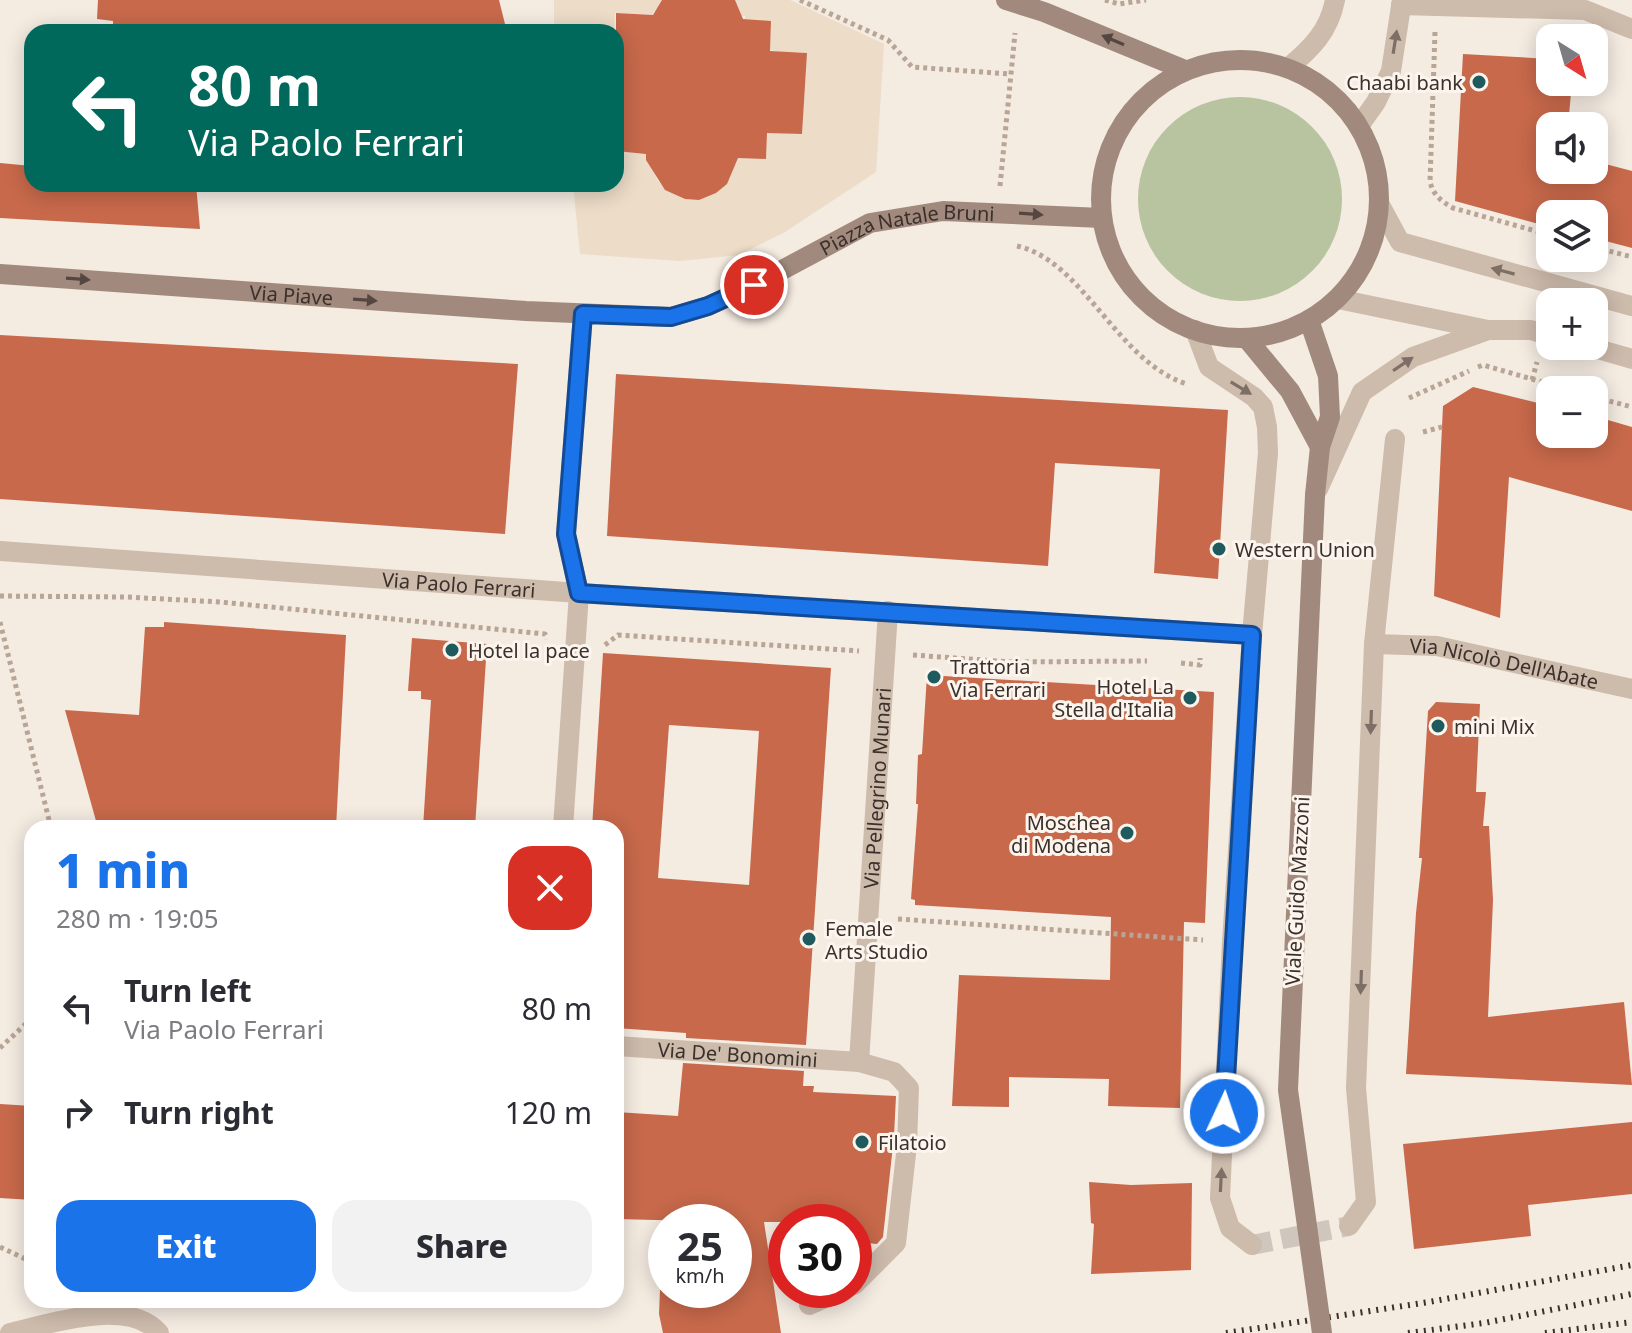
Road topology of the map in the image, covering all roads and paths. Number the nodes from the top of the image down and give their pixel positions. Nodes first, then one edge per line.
1 (800, 0) edge
2 (1105, 0) edge
3 (1146, 0) edge
4 (1335, 0) edge
5 (1012, 2) edge
6 (1401, 2) edge
7 (1436, 5) junction
8 (1588, 5) edge
9 (1632, 29) edge
10 (1288, 68) junction
11 (1185, 70) junction
12 (1010, 74) junction
13 (1359, 126) junction
14 (1380, 205) junction
15 (998, 211) junction
16 (1102, 218) junction
17 (1536, 231) edge
18 (1608, 251) edge
19 (1632, 257) edge
20 (0, 274) edge
21 (1338, 299) junction
22 (1632, 306) edge
23 (583, 314) junction
24 (1309, 320) junction
25 (1195, 330) junction
26 (1488, 330) junction
27 (1536, 332) edge
28 (1247, 339) junction
29 (1608, 352) edge
30 (1632, 359) edge
31 (1536, 380) edge
32 (1201, 388) dead end
33 (1405, 400) dead end
34 (1608, 401) edge
35 (1632, 407) edge
36 (1395, 439) dead end
37 (1320, 447) junction
38 (1315, 495) junction
39 (0, 551) edge
40 (579, 593) junction
41 (888, 611) junction
42 (0, 622) edge
43 (1252, 635) junction
44 (1374, 644) junction
45 (1632, 689) edge
46 (49, 820) edge
47 (564, 820) edge
48 (867, 917) junction
49 (1232, 942) junction
50 (24, 1026) edge
51 (624, 1047) edge
52 (0, 1048) edge
53 (859, 1062) junction
54 (1349, 1226) dead end
55 (1252, 1245) dead end
56 (0, 1247) edge
57 (24, 1258) edge
58 (872, 1267) edge
59 (10, 1333) edge
60 (159, 1333) edge
61 (1322, 1333) edge

1 - 12 path
2 - 3 path
4 - 10 street
11 -> 5 main road
5 - 12 path
6 - 7 street
13 -> 6 street
7 - 8 street
7 - 17 path
8 - 9 street
10 - 11 main road
10 - 13 main road
11 - 16 main road
12 - 15 path
13 - 14 main road
14 - 21 main road
22 -> 14 street
15 -> 16 main road, Piazza Natale Bruni
15 - 23 main road, Piazza Natale Bruni
15 - 32 path
16 - 25 main road
18 - 19 path
20 -> 23 main road, Via Piave
21 - 24 main road
21 - 26 street
23 - 40 street
24 - 28 main road
24 - 37 main road, Viale Guido Mazzoni
25 - 28 main road
25 -> 43 street
26 - 27 street
38 -> 26 street
28 - 37 main road
29 - 30 street
31 - 33 path
34 - 35 path
36 - 44 street
37 - 38 main road, Viale Guido Mazzoni
38 - 61 main road, Viale Guido Mazzoni, bridge
39 - 40 street, Via Paolo Ferrari
40 - 41 street, Via Paolo Ferrari
40 - 47 street
41 - 43 street, Via Paolo Ferrari
41 - 48 street, Via Pellegrino Munari
42 - 46 path
43 - 49 street
44 - 45 street, Via Nicolò Dell'Abate
44 -> 54 street
48 - 49 path
48 - 53 street, Via Pellegrino Munari
55 -> 49 street
50 - 52 path
51 - 53 street, Via De' Bonomini
53 - 58 street, Via De' Bonomini
56 - 57 path
59 - 60 street

